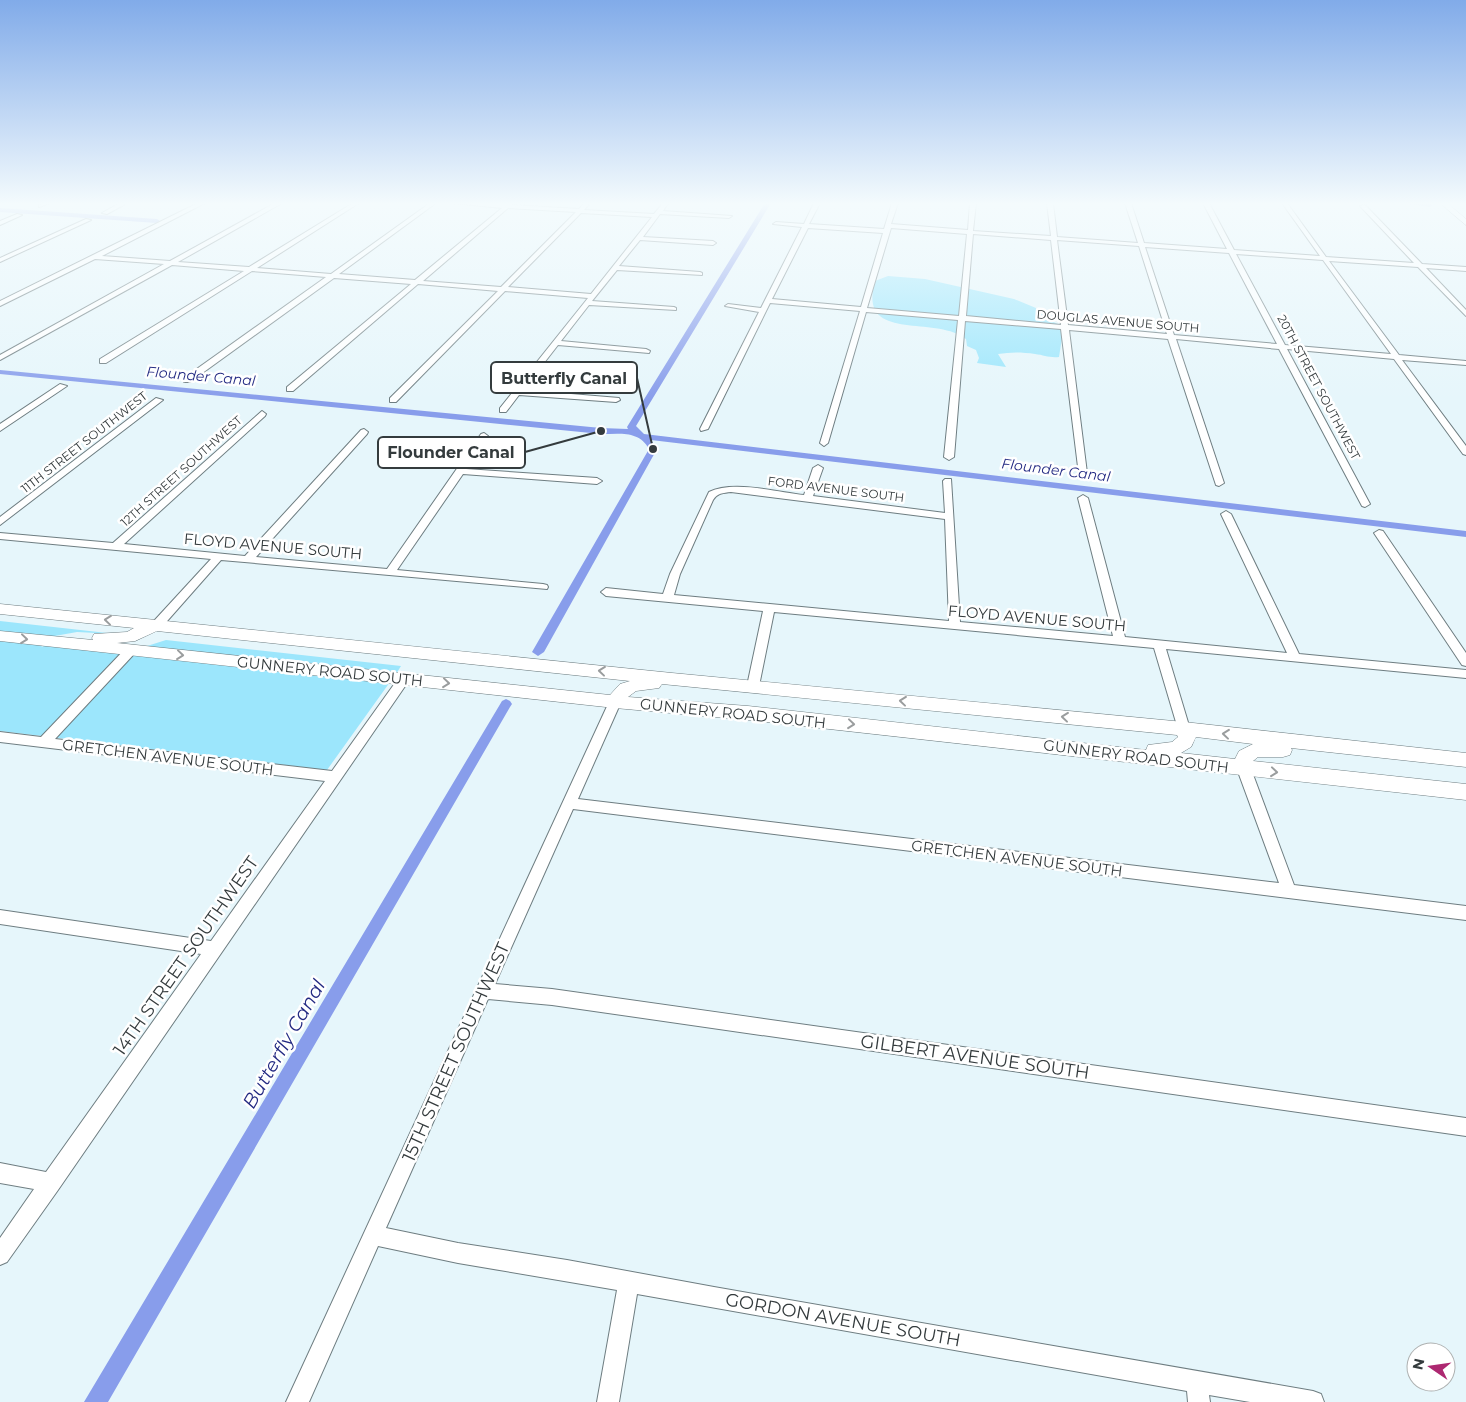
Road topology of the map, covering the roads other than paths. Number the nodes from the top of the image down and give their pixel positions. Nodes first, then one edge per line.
1 (71, 268) edge
2 (161, 268) edge
3 (243, 268) edge
4 (343, 268) edge
5 (433, 268) edge
6 (523, 268) edge
7 (615, 268) edge
8 (621, 268) edge
9 (784, 268) edge
10 (876, 268) edge
11 (967, 268) edge
12 (1058, 268) edge
13 (1150, 268) edge
14 (1240, 268) edge
15 (1332, 268) edge
16 (1422, 268) edge
17 (251, 269) junction
18 (700, 274) dead end
19 (332, 276) junction
20 (417, 282) junction
21 (503, 289) junction
22 (593, 296) junction
23 (769, 300) junction
24 (588, 302) junction
25 (0, 304) edge
26 (728, 306) dead end
27 (674, 309) dead end
28 (864, 309) junction
29 (764, 310) junction
30 (1466, 314) edge
31 (962, 318) junction
32 (1065, 327) junction
33 (1171, 337) junction
34 (556, 343) junction
35 (1282, 346) junction
36 (646, 351) dead end
37 (1397, 357) junction
38 (0, 358) edge
39 (103, 362) dead end
40 (1466, 363) edge
41 (187, 380) dead end
42 (63, 386) dead end
43 (290, 388) dead end
44 (518, 392) junction
45 (159, 400) dead end
46 (393, 400) dead end
47 (616, 400) dead end
48 (503, 410) dead end
49 (262, 414) dead end
50 (0, 428) edge
51 (704, 429) dead end
52 (364, 432) dead end
53 (484, 436) dead end
54 (824, 443) dead end
55 (1466, 452) edge
56 (949, 457) dead end
57 (818, 468) dead end
58 (460, 471) junction
59 (1082, 473) dead end
60 (597, 481) dead end
61 (948, 481) dead end
62 (1219, 483) dead end
63 (808, 498) junction
64 (1083, 498) dead end
65 (1365, 504) dead end
66 (1226, 514) dead end
67 (948, 516) junction
68 (0, 522) edge
69 (1379, 533) dead end
70 (0, 536) edge
71 (116, 546) junction
72 (219, 556) junction
73 (248, 559) junction
74 (390, 573) junction
75 (543, 587) dead end
76 (606, 592) dead end
77 (667, 598) junction
78 (769, 608) junction
79 (0, 609) edge
80 (157, 625) junction
81 (955, 626) junction
82 (233, 632) junction
83 (0, 636) edge
84 (48, 641) junction
85 (1120, 641) junction
86 (1159, 645) junction
87 (132, 650) junction
88 (1295, 658) junction
89 (1466, 662) edge
90 (1466, 674) edge
91 (404, 679) junction
92 (753, 686) junction
93 (818, 692) junction
94 (615, 702) junction
95 (1184, 729) junction
96 (0, 736) edge
97 (976, 738) junction
98 (44, 742) junction
99 (1463, 760) edge
100 (1244, 769) junction
101 (336, 777) junction
102 (1466, 792) edge
103 (568, 803) junction
104 (1289, 891) junction
105 (1466, 913) edge
106 (0, 917) edge
107 (215, 948) junction
108 (484, 991) junction
109 (1466, 1127) edge
110 (0, 1173) edge
111 (51, 1183) junction
112 (374, 1235) junction
113 (0, 1255) edge
114 (629, 1281) junction
115 (1198, 1392) edge
116 (297, 1402) edge
117 (608, 1402) edge
118 (1313, 1402) edge

1 - 25 street
2 - 38 street
3 - 17 street
4 - 19 street
5 - 20 street
6 - 21 street
7 - 22 street
8 - 18 street
9 - 23 street
10 - 28 street
11 - 31 street
12 - 32 street
13 - 33 street
14 - 35 street, 20TH STREET SOUTHWEST
15 - 37 street
16 - 30 street
17 - 19 street
17 - 39 street
19 - 20 street
19 - 41 street
20 - 21 street
20 - 43 street
21 - 22 street
21 - 46 street
22 - 24 street
23 - 28 street, DOUGLAS AVENUE SOUTH
23 - 29 street
24 - 27 street
24 - 34 street
26 - 29 street
28 - 31 street, DOUGLAS AVENUE SOUTH
28 - 54 street
29 - 51 street
31 - 32 street, DOUGLAS AVENUE SOUTH
31 - 56 street
32 - 33 street, DOUGLAS AVENUE SOUTH
32 - 59 street
33 - 35 street, DOUGLAS AVENUE SOUTH
33 - 62 street
34 - 36 street
34 - 44 street
35 - 37 street, DOUGLAS AVENUE SOUTH
35 - 65 street, 20TH STREET SOUTHWEST
37 - 40 street, DOUGLAS AVENUE SOUTH
37 - 55 street
42 - 50 street
44 - 47 street
44 - 48 street
45 - 68 street, 11TH STREET SOUTHWEST
49 - 71 street, 12TH STREET SOUTHWEST
52 - 73 street
53 - 58 street
57 - 63 street
58 - 60 street
58 - 74 street
61 - 67 street
63 - 67 street, FORD AVENUE SOUTH
63 - 77 street, FORD AVENUE SOUTH
64 - 85 street
66 - 88 street
67 - 81 street
69 - 89 street
70 - 71 street, FLOYD AVENUE SOUTH
71 - 72 street, FLOYD AVENUE SOUTH
72 - 73 street, FLOYD AVENUE SOUTH
72 - 80 street
73 - 74 street, FLOYD AVENUE SOUTH
74 - 75 street, FLOYD AVENUE SOUTH
76 - 77 street, FLOYD AVENUE SOUTH
77 - 78 street, FLOYD AVENUE SOUTH
78 - 81 street, FLOYD AVENUE SOUTH
78 - 92 street
80 -> 79 main road, GUNNERY ROAD SOUTH
80 - 82 main road, GUNNERY ROAD SOUTH
80 - 84 main road
81 - 85 street, FLOYD AVENUE SOUTH
82 - 87 main road
92 -> 82 main road, GUNNERY ROAD SOUTH
83 -> 84 main road, GUNNERY ROAD SOUTH
84 - 87 main road, GUNNERY ROAD SOUTH
85 - 86 street, FLOYD AVENUE SOUTH
86 - 88 street, FLOYD AVENUE SOUTH
86 - 95 street
87 -> 91 main road, GUNNERY ROAD SOUTH
87 - 98 street
88 - 90 street, FLOYD AVENUE SOUTH
91 -> 94 main road, GUNNERY ROAD SOUTH
91 - 101 street, 14TH STREET SOUTHWEST
92 - 93 main road, GUNNERY ROAD SOUTH
93 - 94 main road
95 -> 93 main road, GUNNERY ROAD SOUTH
94 -> 97 main road, GUNNERY ROAD SOUTH
94 - 103 street, 15TH STREET SOUTHWEST
95 - 97 main road
99 -> 95 main road, GUNNERY ROAD SOUTH
96 - 98 street, GRETCHEN AVENUE SOUTH
97 - 100 main road, GUNNERY ROAD SOUTH
98 - 101 street, GRETCHEN AVENUE SOUTH
99 - 100 main road
100 -> 102 main road, GUNNERY ROAD SOUTH
100 - 104 street
101 - 107 street, 14TH STREET SOUTHWEST
103 - 104 street, GRETCHEN AVENUE SOUTH
103 - 108 street, 15TH STREET SOUTHWEST
104 - 105 street, GRETCHEN AVENUE SOUTH
106 - 107 street
107 - 111 street, 14TH STREET SOUTHWEST
108 - 109 street, GILBERT AVENUE SOUTH
108 - 112 street, 15TH STREET SOUTHWEST
110 - 111 street
111 - 113 street, 14TH STREET SOUTHWEST
112 - 114 street, GORDON AVENUE SOUTH
112 - 116 street, 15TH STREET SOUTHWEST
114 - 115 street, GORDON AVENUE SOUTH
114 - 117 street
115 - 118 street, GORDON AVENUE SOUTH

